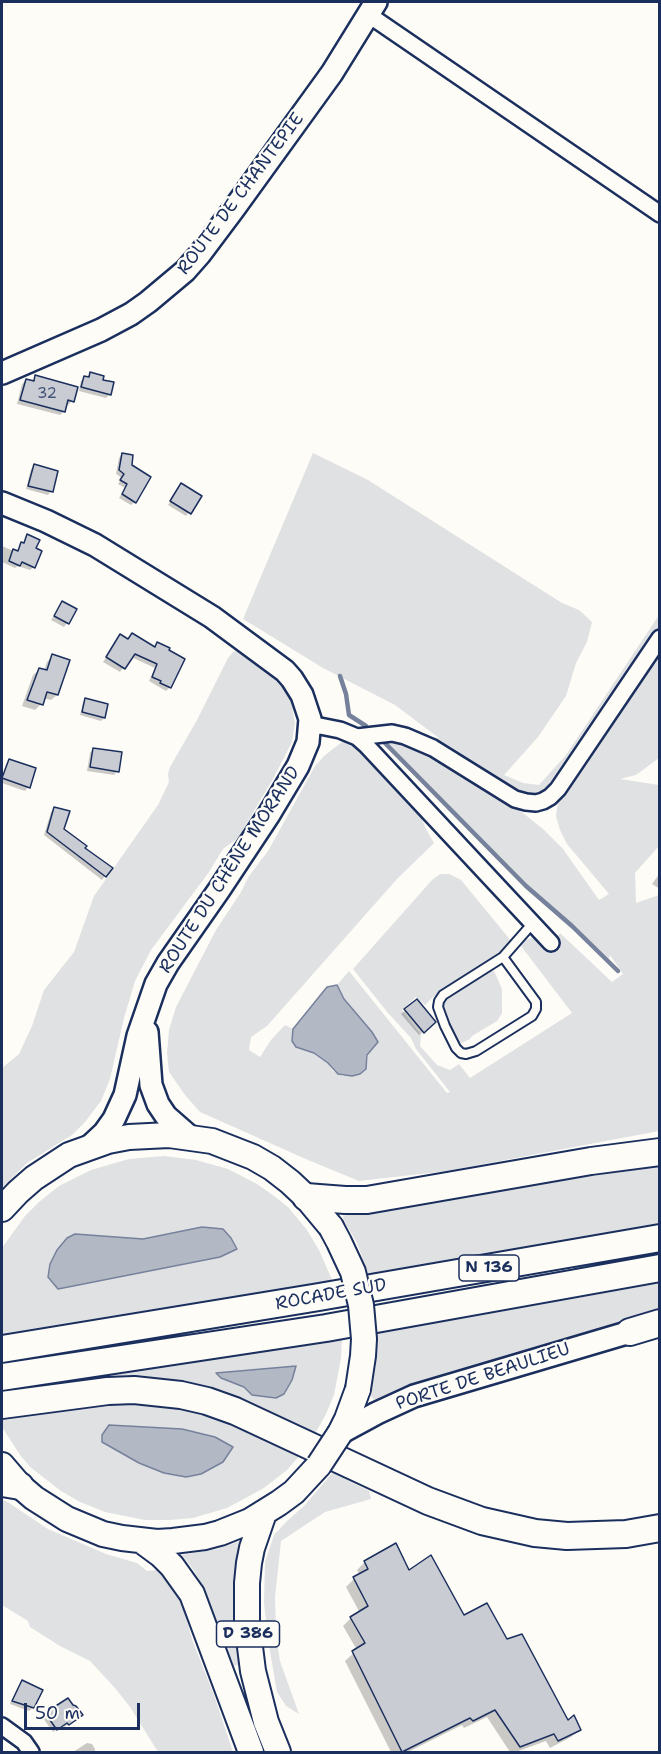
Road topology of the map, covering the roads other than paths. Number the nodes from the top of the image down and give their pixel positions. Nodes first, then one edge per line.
1 (372, 8) edge
2 (660, 214) edge
3 (2, 373) edge
4 (2, 503) edge
5 (660, 638) edge
6 (310, 728) junction
7 (357, 737) junction
8 (532, 924) junction
9 (551, 943) dead end
10 (503, 957) junction
11 (146, 1011) junction
12 (190, 1137) junction
13 (89, 1147) junction
14 (660, 1152) edge
15 (306, 1197) junction
16 (2, 1209) edge
17 (660, 1238) edge
18 (660, 1268) edge
19 (660, 1323) edge
20 (630, 1332) joint
21 (2, 1349) edge
22 (2, 1377) edge
23 (2, 1406) edge
24 (340, 1433) junction
25 (2, 1465) edge
26 (11, 1484) edge
27 (264, 1513) junction
28 (660, 1528) edge
29 (142, 1541) junction
30 (2, 1726) edge
31 (31, 1752) edge
32 (251, 1752) edge
33 (278, 1752) edge

1 - 2 street
1 - 3 main road, ROUTE DE CHANTEPIE
4 - 6 main road, ROUTE DU CHÊNE MORAND
5 - 7 street
6 - 7 street
6 - 11 main road, ROUTE DU CHÊNE MORAND
7 - 8 street
8 - 9 street
8 - 10 lane
10 - 10 lane
11 - 12 main road, ROUTE DU CHÊNE MORAND
11 - 13 main road, ROUTE DU CHÊNE MORAND
12 - 13 main road
12 - 15 main road
13 - 16 main road
14 - 15 highway
15 - 24 main road, bridge
17 - 21 highway, ROCADE SUD / N 136
18 - 22 highway, ROCADE SUD / N 136
19 - 20 highway
20 - 24 main road, PORTE DE BEAULIEU
23 - 28 highway
24 - 27 main road, bridge
25 - 26 main road
26 - 29 main road
27 - 29 main road
27 - 33 main road, D 386
29 - 32 main road, D 386
30 - 31 street

